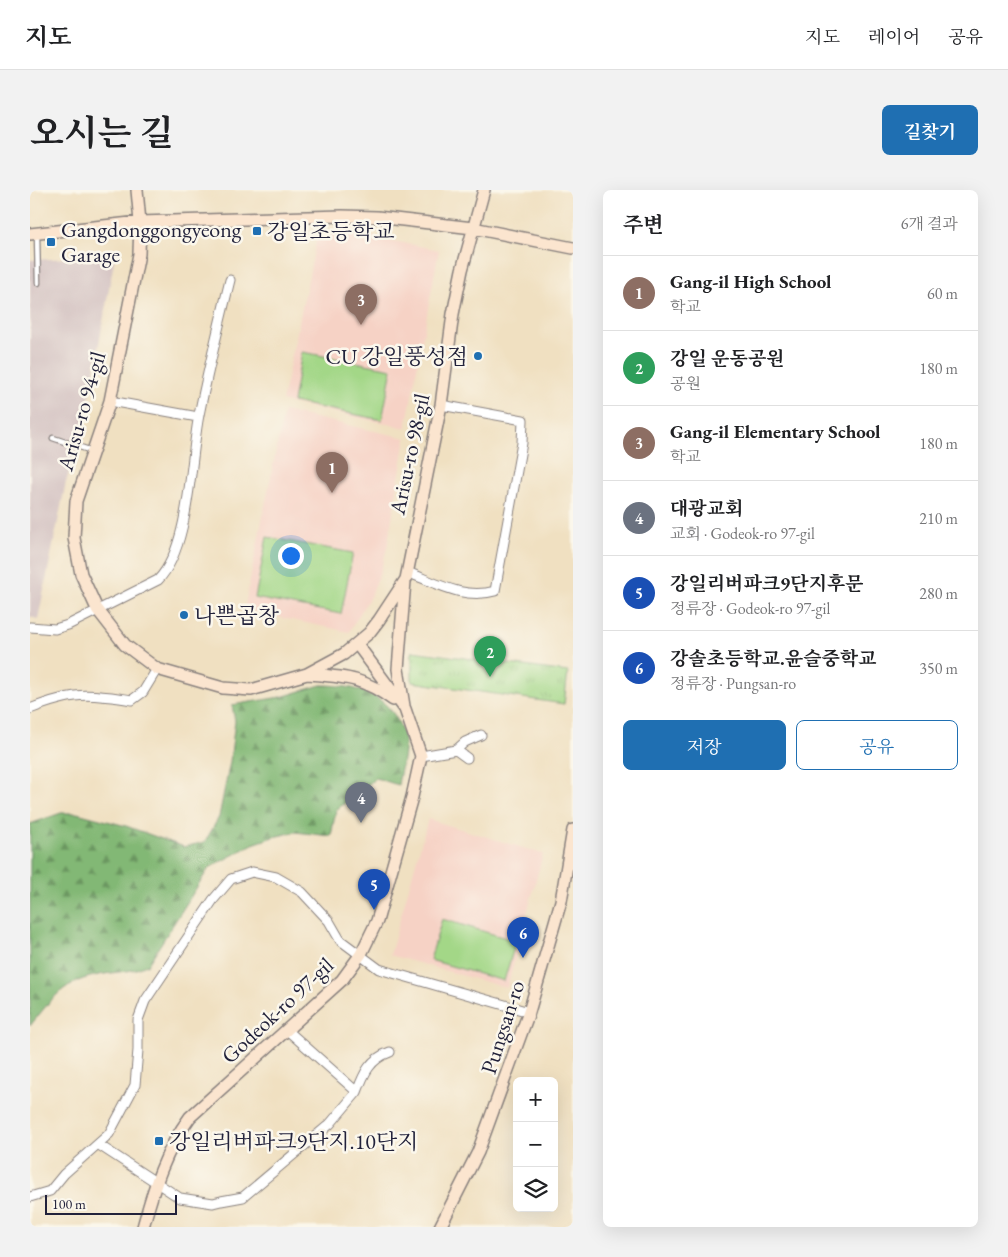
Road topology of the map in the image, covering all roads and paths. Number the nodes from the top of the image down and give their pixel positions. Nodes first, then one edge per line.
1 (137, 190) edge
2 (484, 190) edge
3 (140, 222) junction
4 (473, 228) junction
5 (33, 234) edge
6 (573, 248) edge
7 (230, 280) dead end
8 (38, 283) dead end
9 (110, 401) junction
10 (441, 405) junction
11 (198, 417) junction
12 (53, 438) dead end
13 (92, 451) junction
14 (406, 576) junction
15 (97, 609) junction
16 (30, 627) edge
17 (357, 644) junction
18 (156, 669) junction
19 (306, 674) junction
20 (30, 709) edge
21 (405, 709) junction
22 (481, 736) dead end
23 (456, 750) junction
24 (421, 756) junction
25 (467, 758) dead end
26 (573, 830) edge
27 (361, 954) junction
28 (529, 1012) junction
29 (287, 1030) junction
30 (390, 1052) dead end
31 (357, 1092) junction
32 (99, 1145) junction
33 (156, 1182) junction
34 (30, 1197) edge
35 (143, 1227) edge
36 (440, 1227) edge

1 - 3 street, Arisu-ro 94-gil
2 - 4 street, Arisu-ro 98-gil
3 - 4 street
3 - 5 street
3 - 9 street, Arisu-ro 94-gil
4 - 6 street
4 - 10 street, Arisu-ro 98-gil
5 - 8 lane
7 - 11 street
9 - 11 street
9 - 13 street, Arisu-ro 94-gil
10 - 14 street, Arisu-ro 98-gil
10 - 14 street
11 - 15 street
12 - 13 lane
13 - 15 street, Arisu-ro 94-gil
14 - 17 street, Arisu-ro 98-gil
14 - 21 street
15 - 16 street
15 - 18 street, Arisu-ro 94-gil
17 - 19 street, Arisu-ro 94-gil
17 - 21 street
18 - 19 street, Arisu-ro 94-gil
18 - 20 street
19 - 21 street
21 - 24 street
22 - 23 street
23 - 24 street
23 - 25 street
24 - 27 street, Godeok-ro 97-gil
26 - 28 street, Pungsan-ro
27 - 28 street
27 - 29 street, Godeok-ro 97-gil
27 - 32 street
28 - 36 street, Pungsan-ro
29 - 31 street
29 - 33 street, Godeok-ro 97-gil
30 - 31 street
31 - 33 street
32 - 33 street
32 - 34 street
33 - 35 street, Godeok-ro 97-gil

